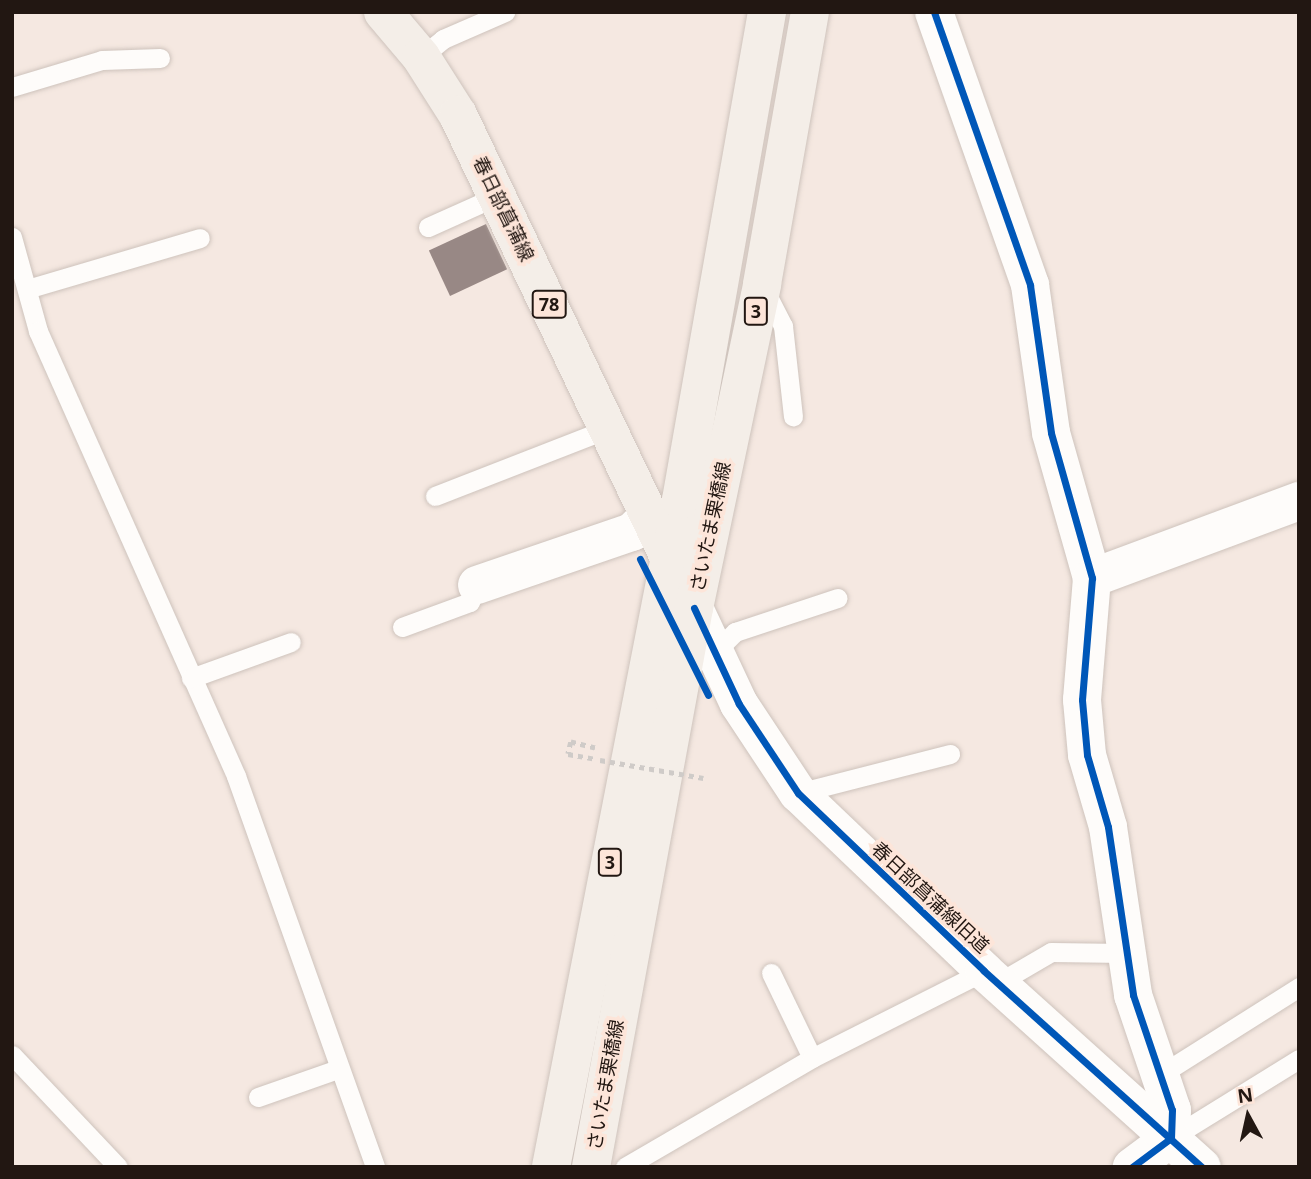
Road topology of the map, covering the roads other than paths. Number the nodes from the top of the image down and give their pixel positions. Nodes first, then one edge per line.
1 (383, 12) edge
2 (505, 12) edge
3 (767, 12) edge
4 (810, 12) edge
5 (934, 12) edge
6 (421, 57) junction
7 (160, 58) dead end
8 (12, 88) edge
9 (497, 196) junction
10 (428, 227) dead end
11 (12, 237) edge
12 (200, 238) dead end
13 (762, 284) junction
14 (27, 289) junction
15 (793, 416) dead end
16 (609, 428) junction
17 (435, 496) dead end
18 (1299, 501) edge
19 (650, 514) junction
20 (669, 557) junction
21 (1092, 578) junction
22 (477, 585) joint
23 (838, 598) dead end
24 (694, 608) junction
25 (402, 627) dead end
26 (291, 642) dead end
27 (714, 653) junction
28 (191, 678) junction
29 (950, 754) dead end
30 (798, 793) junction
31 (1124, 953) junction
32 (771, 973) dead end
33 (991, 977) junction
34 (1299, 987) edge
35 (12, 1055) edge
36 (812, 1058) junction
37 (1299, 1059) edge
38 (338, 1069) junction
39 (1163, 1073) junction
40 (258, 1097) dead end
41 (1171, 1138) junction
42 (118, 1167) edge
43 (375, 1167) edge
44 (551, 1167) edge
45 (591, 1167) edge
46 (625, 1167) edge
47 (1132, 1167) edge
48 (1202, 1167) edge

1 - 6 main road, 春日部菖蒲線 / 78
2 - 6 lane
3 - 20 main road, さいたま栗橋線 / 3
4 - 13 main road, さいたま栗橋線 / 3
5 - 21 street
6 - 9 main road, 春日部菖蒲線 / 78
7 - 8 lane
9 - 10 lane
9 - 16 main road, 春日部菖蒲線 / 78
11 - 14 lane
12 - 14 lane
13 - 15 lane
13 - 24 main road, さいたま栗橋線 / 3
14 - 28 lane
16 - 17 lane
16 - 19 main road, 春日部菖蒲線 / 78
18 - 21 street
19 - 20 main road, 春日部菖蒲線 / 78
19 - 22 street
20 - 24 main road, 春日部菖蒲線 / 78
20 - 44 main road, さいたま栗橋線 / 3
21 - 31 street
22 - 25 lane
23 - 27 lane
24 - 27 street, 春日部菖蒲線旧道
24 - 45 main road, さいたま栗橋線 / 3
26 - 28 lane
27 - 30 street, 春日部菖蒲線旧道
28 - 38 lane
29 - 30 lane
30 - 33 street, 春日部菖蒲線旧道
31 - 33 lane
31 - 39 street
32 - 36 lane
33 - 36 lane
33 - 41 street, 春日部菖蒲線旧道
34 - 39 lane
35 - 42 lane
36 - 46 lane
37 - 41 lane
38 - 40 lane
38 - 43 lane
39 - 41 street
41 - 47 street
41 - 48 street, 春日部菖蒲線旧道

